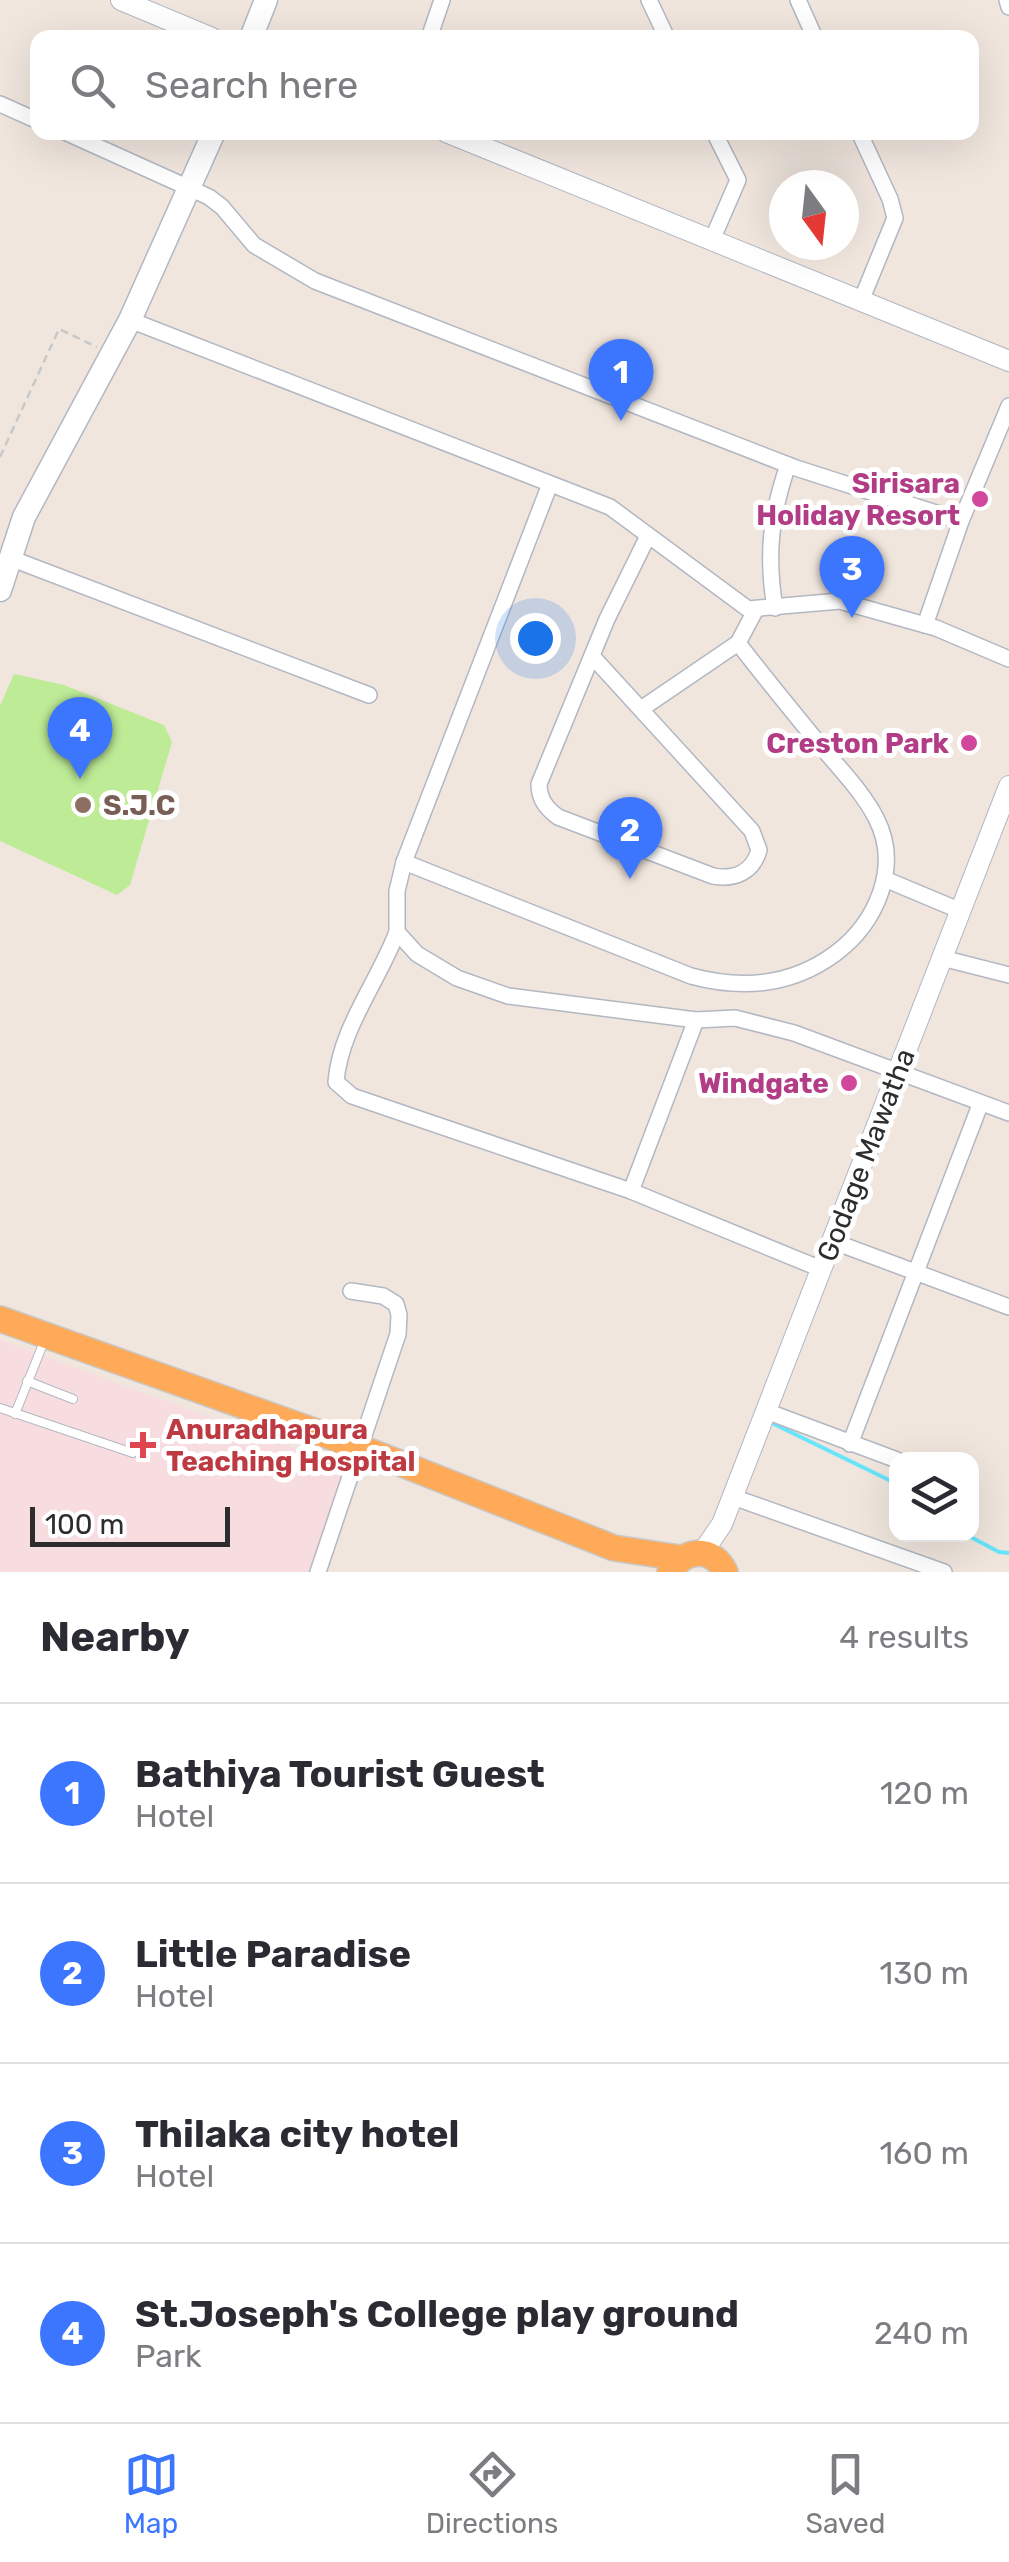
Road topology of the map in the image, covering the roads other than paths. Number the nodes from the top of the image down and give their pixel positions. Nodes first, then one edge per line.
1 (120, 0) edge
2 (266, 0) edge
3 (442, 0) edge
4 (649, 0) edge
5 (798, 0) edge
6 (1007, 0) edge
7 (1009, 7) edge
8 (193, 30) edge
9 (255, 30) edge
10 (432, 30) edge
11 (662, 30) edge
12 (811, 30) edge
13 (0, 104) edge
14 (30, 117) edge
15 (82, 140) edge
16 (211, 140) edge
17 (466, 140) edge
18 (718, 140) edge
19 (863, 140) edge
20 (192, 188) junction
21 (712, 240) junction
22 (861, 301) junction
23 (130, 320) junction
24 (1009, 361) edge
25 (1009, 406) edge
26 (788, 465) junction
27 (550, 484) junction
28 (961, 521) junction
29 (648, 536) junction
30 (10, 558) junction
31 (0, 590) edge
32 (775, 608) junction
33 (755, 611) junction
34 (924, 625) junction
35 (738, 643) junction
36 (592, 656) junction
37 (1009, 659) edge
38 (369, 696) dead end
39 (640, 709) junction
40 (1009, 786) edge
41 (1002, 825) edge
42 (404, 862) junction
43 (886, 880) junction
44 (960, 911) junction
45 (396, 932) junction
46 (942, 958) junction
47 (1009, 976) edge
48 (696, 1020) junction
49 (898, 1073) junction
50 (980, 1104) junction
51 (1009, 1113) edge
52 (631, 1191) junction
53 (832, 1241) junction
54 (821, 1270) junction
55 (915, 1272) junction
56 (351, 1290) dead end
57 (1009, 1308) edge
58 (0, 1318) edge
59 (46, 1335) junction
60 (27, 1381) junction
61 (73, 1399) dead end
62 (0, 1408) edge
63 (766, 1411) junction
64 (16, 1414) junction
65 (850, 1444) junction
66 (359, 1447) junction
67 (133, 1454) dead end
68 (889, 1457) edge
69 (733, 1497) junction
70 (614, 1548) junction
71 (699, 1564) edge
72 (318, 1572) edge
73 (646, 1572) edge
74 (944, 1572) edge

1 - 8 street
2 - 9 main road
3 - 10 street
4 - 11 street
5 - 12 street
6 - 7 street
13 - 14 street
15 - 20 street
16 - 20 main road
17 - 21 street
18 - 21 street
19 - 22 street
20 - 23 main road
20 - 26 street
21 - 22 street
22 - 24 street
23 - 27 street
23 - 30 main road
25 - 28 street
26 - 28 street
26 - 32 street
27 - 29 street
27 - 42 street
28 - 34 street
29 - 33 street
29 - 36 street
30 - 31 main road
30 - 38 street
32 - 33 street
32 - 34 street
33 - 35 street
34 - 37 street
35 - 39 street
35 - 43 street
36 - 39 street
36 - 39 street
40 - 41 street, Godage Mawatha
41 - 44 street, Godage Mawatha
42 - 43 street
42 - 45 street
43 - 44 street
44 - 46 street, Godage Mawatha
45 - 48 street
45 - 52 street
46 - 47 street
46 - 49 street, Godage Mawatha
48 - 49 street
48 - 52 street
49 - 50 street
49 - 53 street, Godage Mawatha
50 - 51 street
50 - 55 street
52 - 54 street
53 - 54 street, Godage Mawatha
53 - 55 street
54 - 63 street, Godage Mawatha
55 - 57 street
55 - 65 street
56 - 66 street
58 - 59 highway
59 - 60 lane
59 - 66 highway
60 - 61 lane
60 - 64 lane
62 - 64 lane
63 - 65 street
63 - 69 street, Godage Mawatha
64 - 67 lane
65 - 68 street
66 - 70 highway
66 - 72 street
69 - 71 street, Godage Mawatha
69 - 74 street
70 - 71 highway
70 - 73 highway

